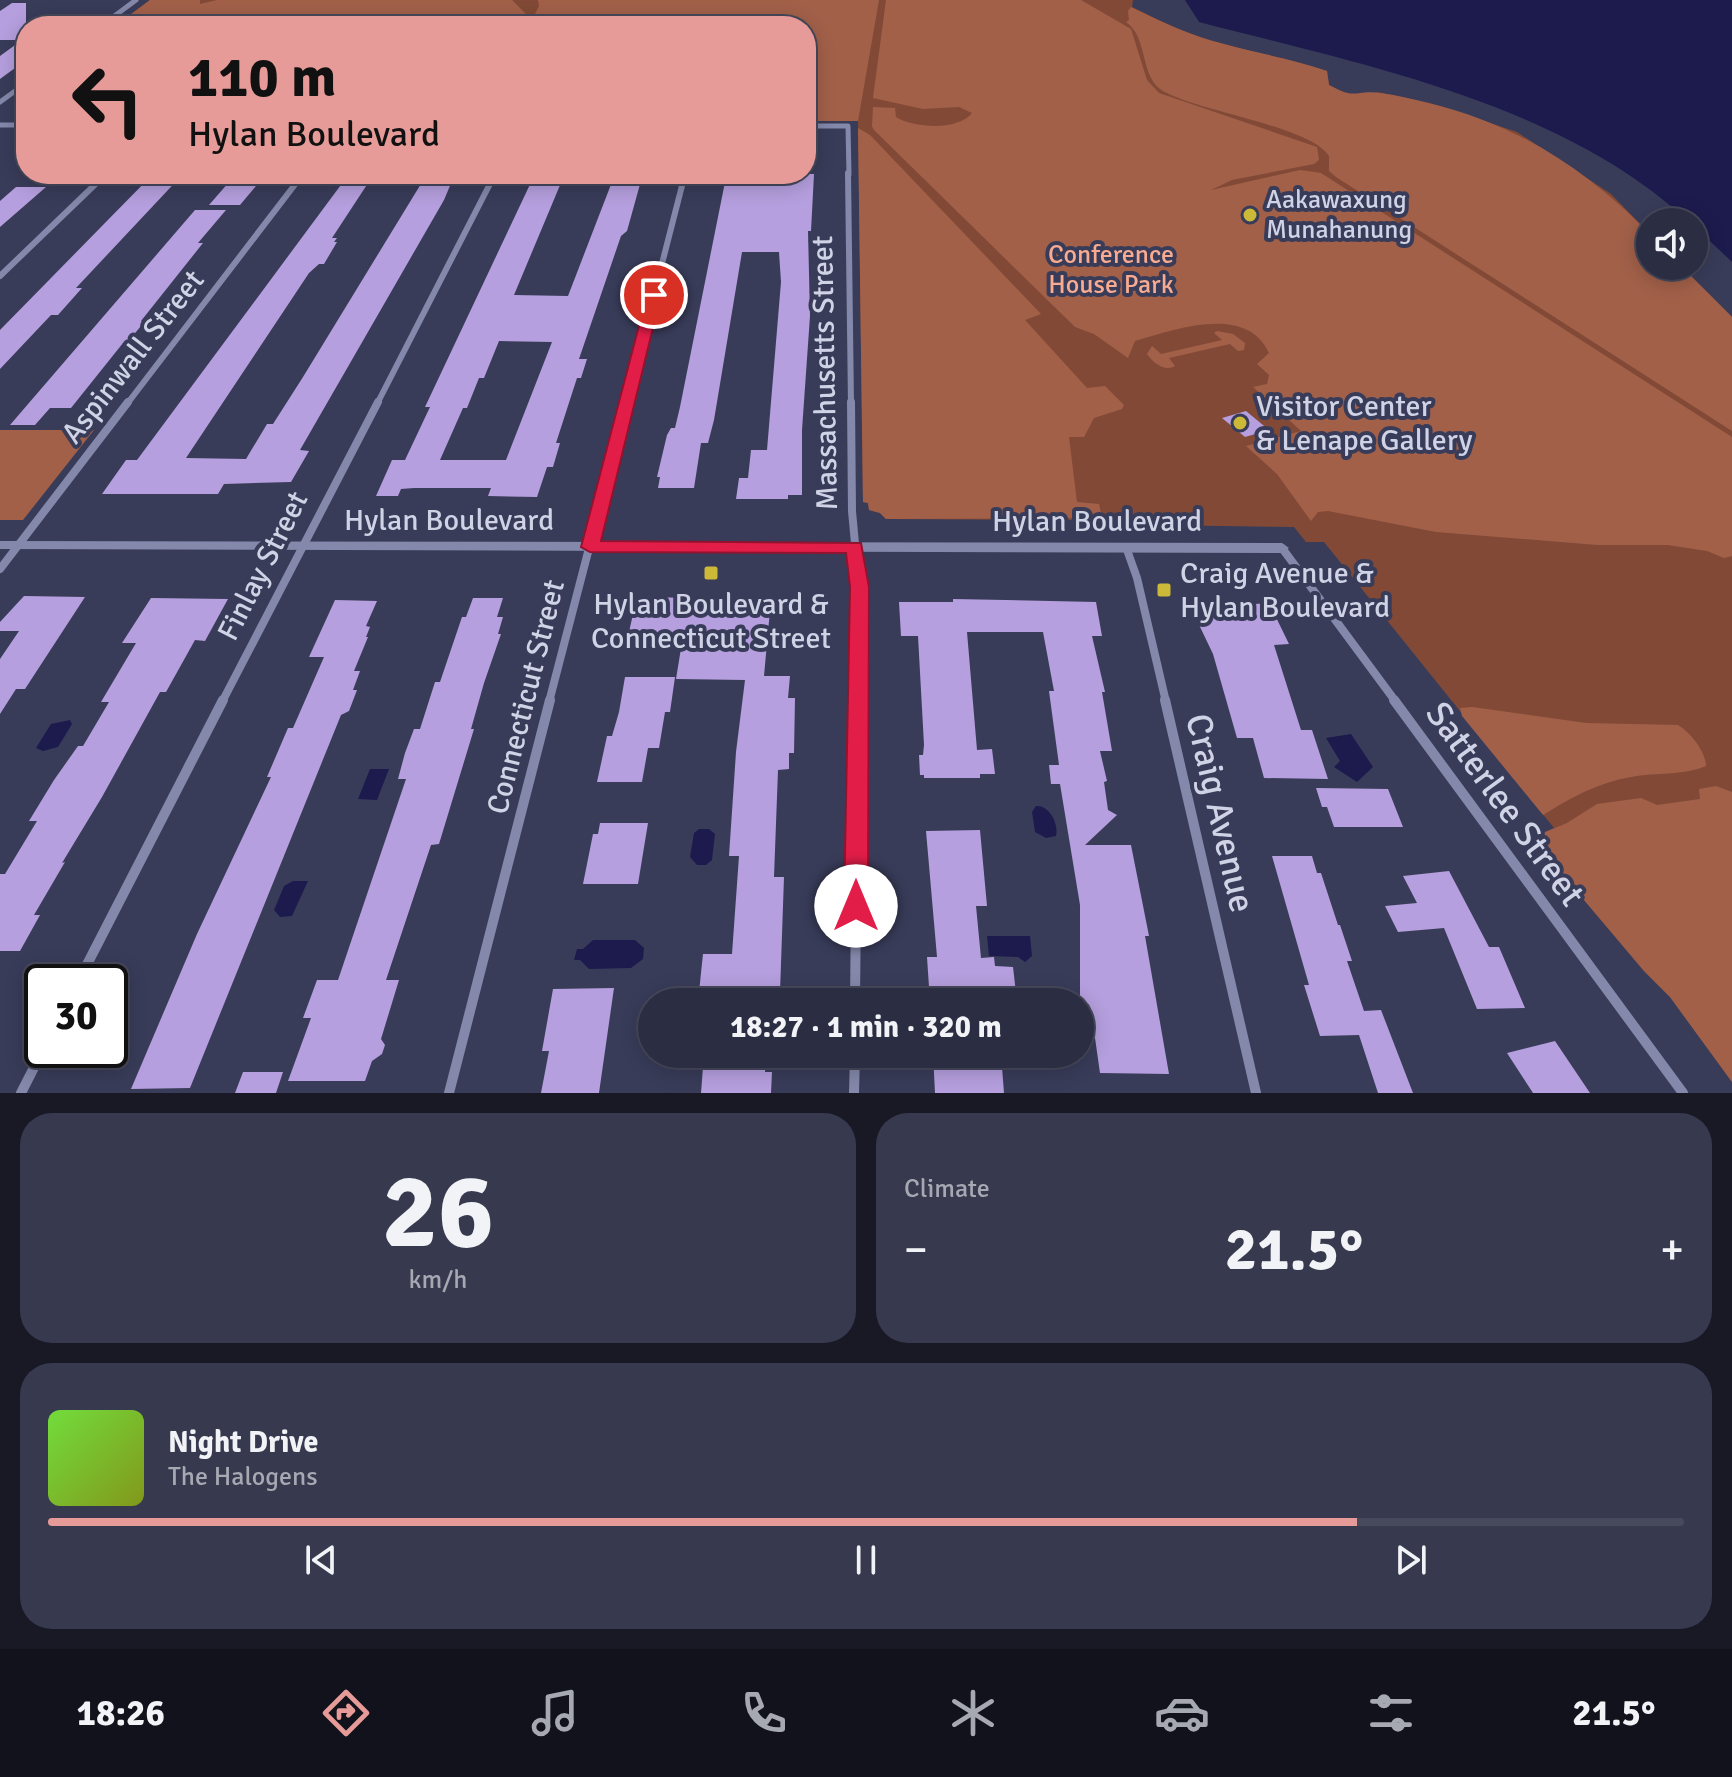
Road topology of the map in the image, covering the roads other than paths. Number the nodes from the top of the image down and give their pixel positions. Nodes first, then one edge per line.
1 (136, 0) edge
2 (114, 16) edge
3 (816, 126) edge
4 (96, 184) edge
5 (295, 184) edge
6 (490, 184) edge
7 (682, 184) edge
8 (0, 276) edge
9 (0, 545) edge
10 (18, 545) junction
11 (303, 546) junction
12 (590, 547) junction
13 (854, 547) junction
14 (1126, 547) junction
15 (1282, 548) joint
16 (0, 569) edge
17 (87, 964) edge
18 (855, 988) edge
19 (34, 1068) edge
20 (855, 1068) edge
21 (21, 1093) edge
22 (449, 1093) edge
23 (854, 1093) edge
24 (1256, 1093) edge
25 (1683, 1093) edge

1 - 2 street
3 - 13 street, Massachusetts Street
4 - 8 street
5 - 10 street, Aspinwall Street
6 - 11 street, Finlay Street
7 - 12 street, Connecticut Street
9 - 10 street, Hylan Boulevard
10 - 11 street, Hylan Boulevard
10 - 16 street, Aspinwall Street
11 - 12 street, Hylan Boulevard
11 - 17 street, Finlay Street
12 - 13 street, Hylan Boulevard
12 - 22 street, Connecticut Street
13 - 14 street, Hylan Boulevard
13 - 18 street, Massachusetts Street
14 - 15 street, Hylan Boulevard
14 - 24 street, Craig Avenue
15 - 25 street, Satterlee Street
19 - 21 street
20 - 23 street

